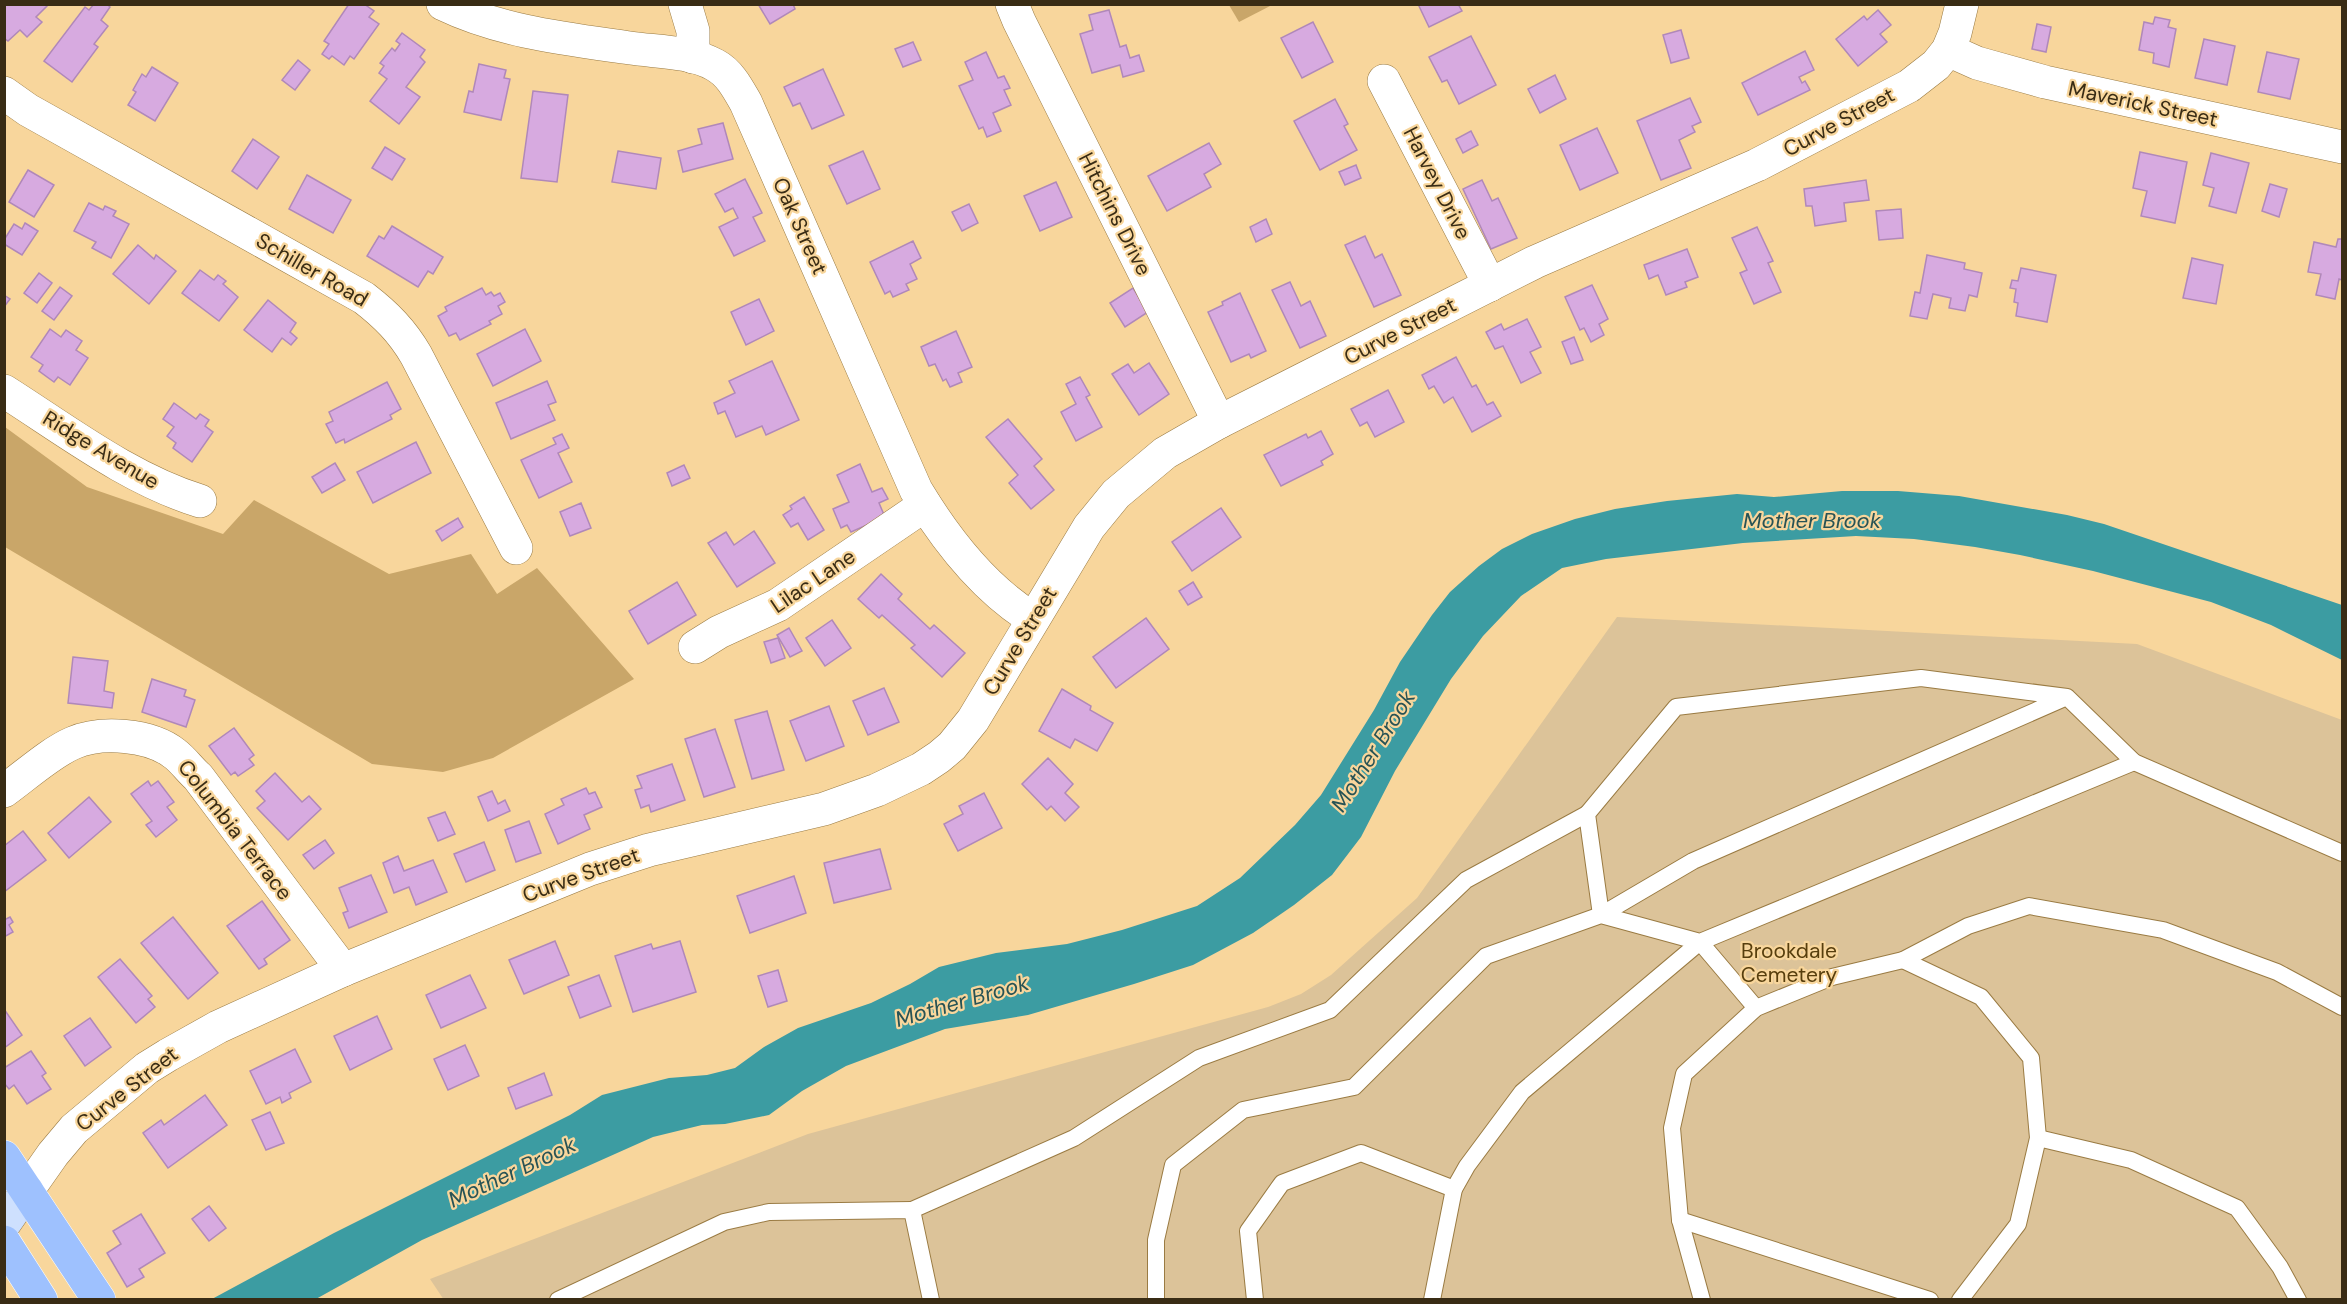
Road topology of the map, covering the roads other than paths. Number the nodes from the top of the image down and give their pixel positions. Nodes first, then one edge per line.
1 (443, 4) edge
2 (685, 4) edge
3 (1012, 4) edge
4 (1962, 4) edge
5 (1948, 50) junction
6 (693, 57) junction
7 (1384, 81) dead end
8 (4, 93) edge
9 (2343, 147) edge
10 (1490, 285) junction
11 (4, 391) edge
12 (1219, 422) junction
13 (201, 501) dead end
14 (925, 505) junction
15 (516, 548) dead end
16 (1033, 619) junction
17 (695, 647) dead end
18 (2067, 697) junction
19 (2134, 762) junction
20 (4, 791) edge
21 (1587, 814) junction
22 (2343, 853) edge
23 (1601, 915) junction
24 (1700, 942) junction
25 (1903, 960) junction
26 (344, 970) junction
27 (2343, 1007) edge
28 (1756, 1008) junction
29 (2038, 1138) junction
30 (4, 1157) edge
31 (1454, 1189) junction
32 (27, 1191) junction
33 (912, 1210) junction
34 (1680, 1220) junction
35 (4, 1224) edge
36 (4, 1242) edge
37 (41, 1299) edge
38 (99, 1299) edge
39 (558, 1299) edge
40 (930, 1299) edge
41 (1156, 1299) edge
42 (1255, 1299) edge
43 (1432, 1299) edge
44 (1702, 1299) edge
45 (1930, 1299) edge
46 (1960, 1299) edge
47 (2298, 1299) edge

1 - 6 street, Oak Street
2 - 6 street
3 - 12 street, Hitchins Drive
4 - 5 street, Curve Street
5 - 9 street, Maverick Street
5 - 10 street, Curve Street
6 - 14 street, Oak Street
7 - 10 street, Harvey Drive
8 - 15 street, Schiller Road
10 - 12 street, Curve Street
11 - 13 street, Ridge Avenue
12 - 16 street, Curve Street
14 - 16 street, Oak Street
14 - 17 street, Lilac Lane
16 - 26 street, Curve Street
18 - 19 lane
18 - 21 lane
18 - 23 lane
19 - 22 lane
19 - 24 lane
20 - 26 street, Columbia Terrace
21 - 23 lane
21 - 33 lane
23 - 24 lane
23 - 41 lane
24 - 28 lane
24 - 31 lane
25 - 27 lane
25 - 28 lane
25 - 29 lane
26 - 32 street, Curve Street
28 - 34 lane
29 - 46 lane
29 - 47 lane
30 - 32 main road
31 - 42 lane
31 - 43 lane
32 - 35 street
32 - 38 main road
33 - 39 lane
33 - 40 lane
34 - 44 lane
34 - 45 lane
36 - 37 main road

